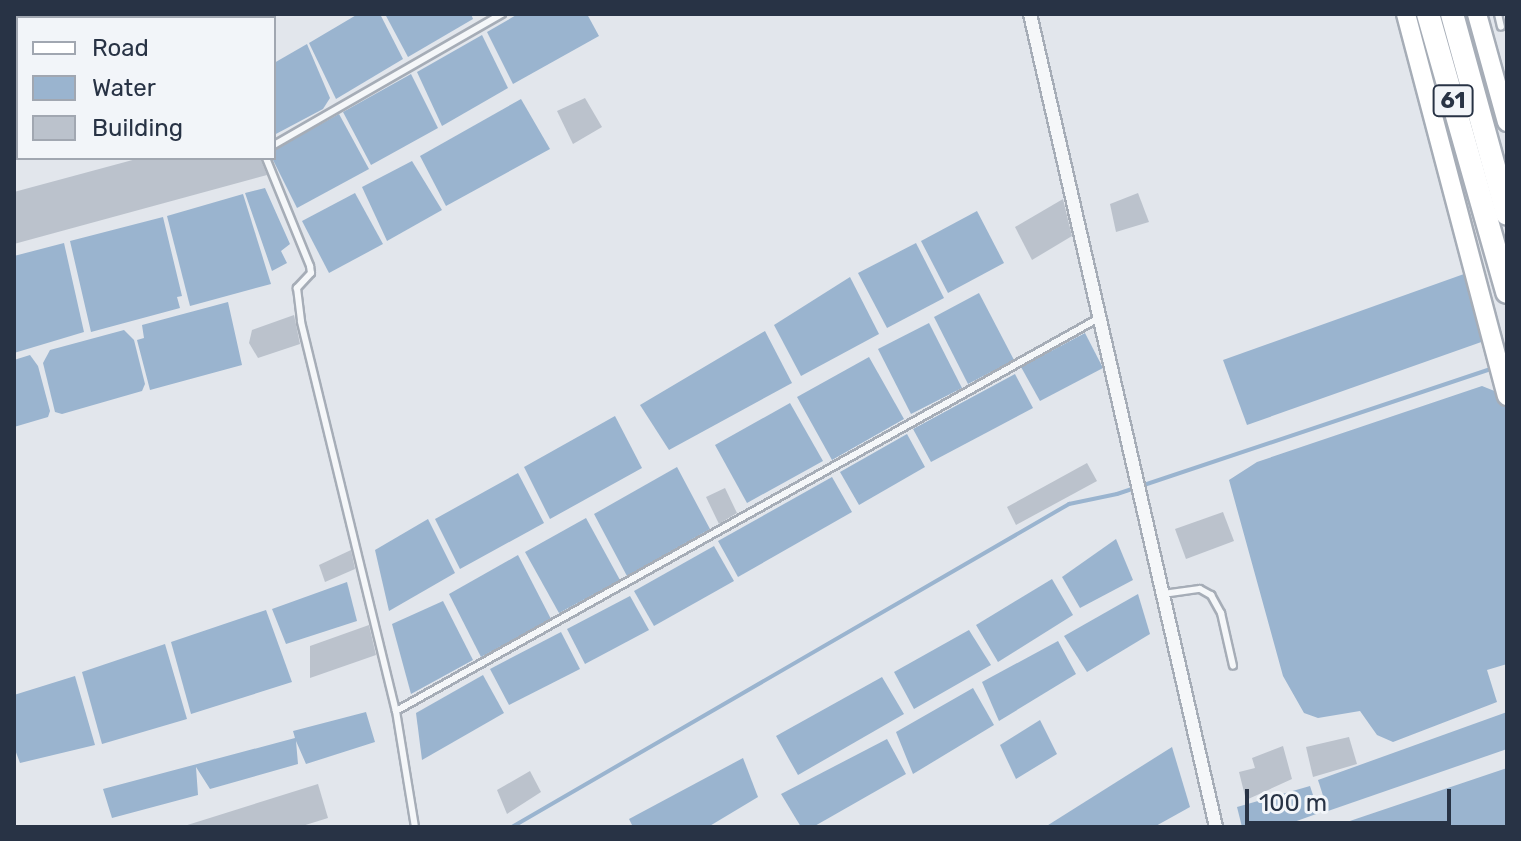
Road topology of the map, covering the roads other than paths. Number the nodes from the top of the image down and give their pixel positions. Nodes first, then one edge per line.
1 (502, 14) edge
2 (1030, 14) edge
3 (1406, 14) edge
4 (1428, 14) edge
5 (1452, 14) edge
6 (1477, 14) edge
7 (1498, 14) edge
8 (1501, 27) dead end
9 (1507, 122) edge
10 (276, 144) edge
11 (267, 160) edge
12 (1507, 214) edge
13 (1507, 292) edge
14 (1102, 316) junction
15 (1507, 396) edge
16 (1163, 594) junction
17 (1233, 666) dead end
18 (396, 711) junction
19 (415, 827) edge
20 (1216, 827) edge

1 - 10 lane
2 - 14 street
3 - 15 street
4 - 13 highway, 61
5 - 12 highway, 61
6 - 9 street
7 - 8 lane
11 - 18 lane
14 - 16 street
14 - 18 lane
16 - 17 lane
16 - 20 street
18 - 19 lane

